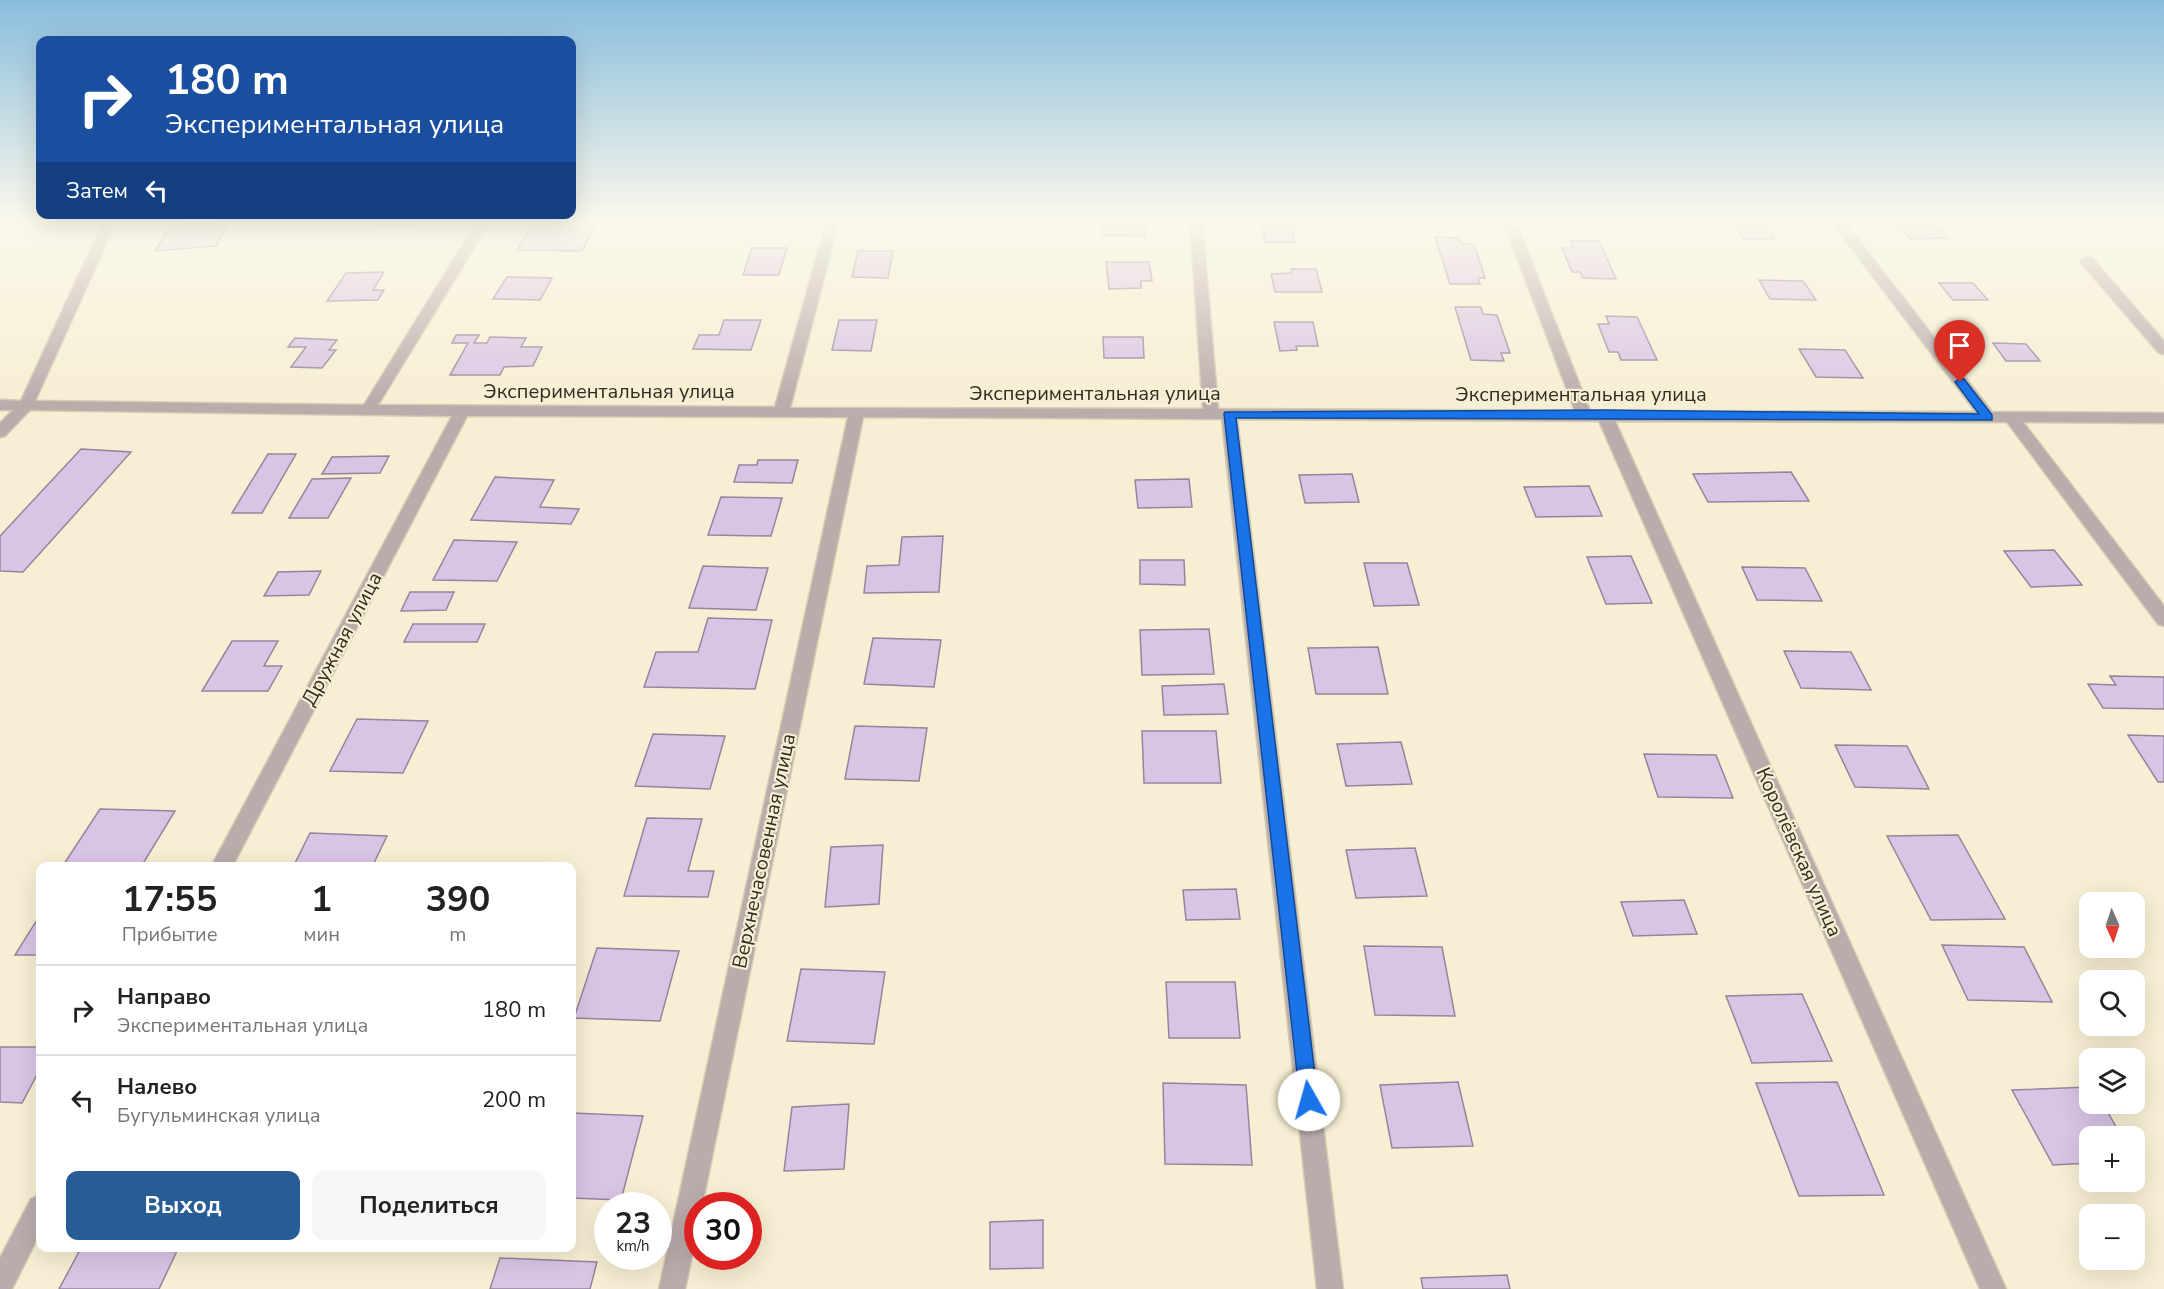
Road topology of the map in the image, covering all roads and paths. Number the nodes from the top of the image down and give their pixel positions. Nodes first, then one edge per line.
1 (83, 280) edge
2 (448, 280) edge
3 (816, 280) edge
4 (1203, 280) edge
5 (1535, 280) edge
6 (1882, 280) edge
7 (2104, 280) edge
8 (2164, 350) edge
9 (0, 405) edge
10 (26, 405) junction
11 (368, 410) junction
12 (462, 411) junction
13 (780, 413) junction
14 (856, 413) junction
15 (1220, 414) junction
16 (1594, 415) junction
17 (1988, 417) junction
18 (2011, 417) junction
19 (2164, 418) edge
20 (0, 432) edge
21 (2164, 619) edge
22 (224, 862) edge
23 (36, 1216) edge
24 (0, 1285) edge
25 (672, 1289) edge
26 (1330, 1289) edge
27 (1993, 1289) edge

1 - 10 street
2 - 11 street
3 - 13 street
4 - 15 street
5 - 16 street, Королёвская улица
6 - 17 street
7 - 8 street
9 - 10 street, Экспериментальная улица
10 - 11 street, Экспериментальная улица
10 - 20 street
11 - 12 street, Экспериментальная улица
12 - 13 street, Экспериментальная улица
12 - 22 street, Дружная улица
13 - 14 street, Экспериментальная улица
14 - 15 street, Экспериментальная улица
14 - 25 street, Верхнечасовенная улица
15 - 16 street, Экспериментальная улица
15 - 26 street
16 - 17 street, Экспериментальная улица
16 - 27 street, Королёвская улица
17 - 18 street, Экспериментальная улица
18 - 19 street, Экспериментальная улица
18 - 21 street
23 - 24 street

